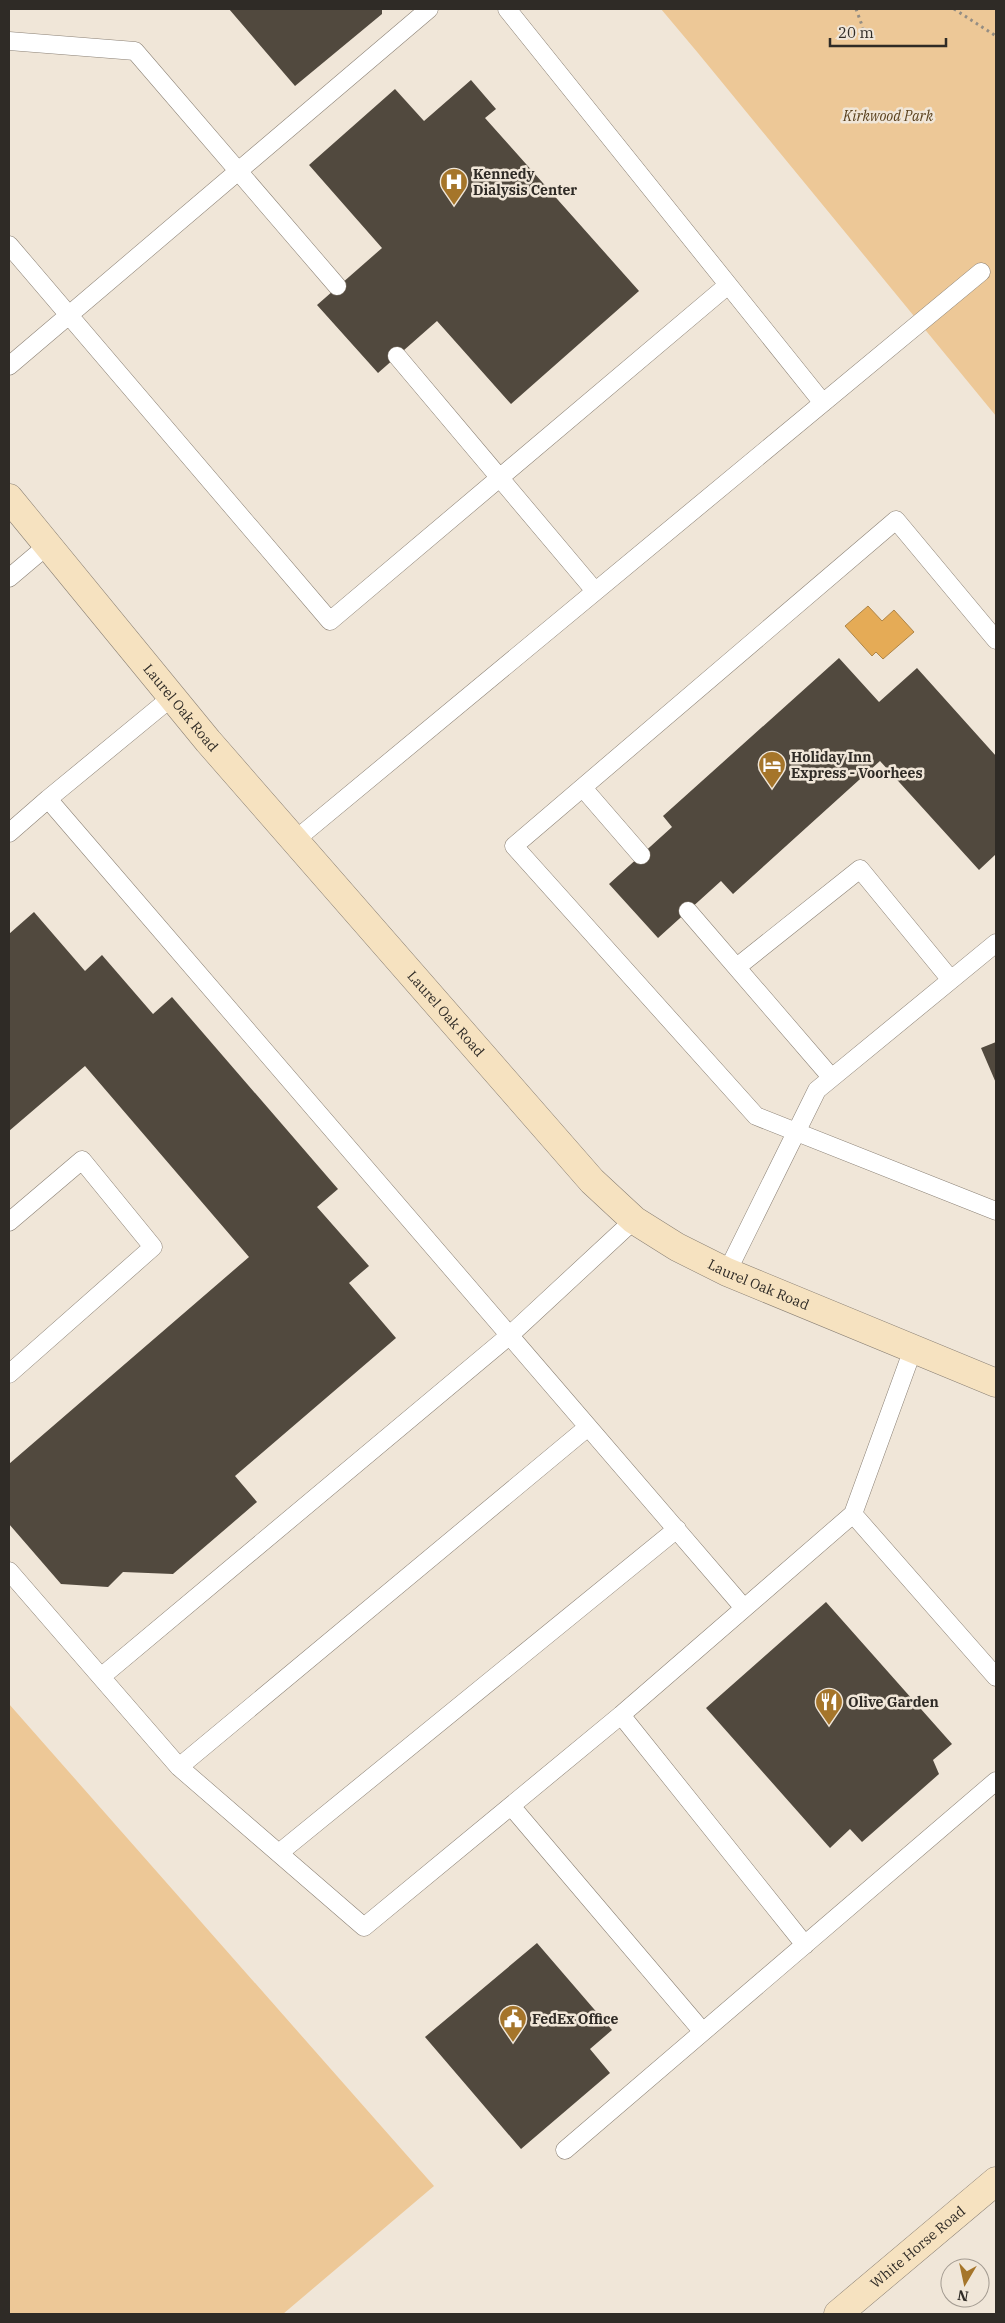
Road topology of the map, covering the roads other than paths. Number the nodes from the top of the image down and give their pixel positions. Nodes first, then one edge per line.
1 (429, 9) edge
2 (507, 9) edge
3 (9, 41) edge
4 (238, 171) junction
5 (9, 245) edge
6 (981, 272) dead end
7 (728, 285) junction
8 (337, 286) dead end
9 (69, 315) junction
10 (397, 356) dead end
11 (9, 366) edge
12 (823, 403) junction
13 (499, 478) junction
14 (9, 498) edge
15 (48, 545) junction
16 (9, 578) edge
17 (595, 591) junction
18 (996, 640) edge
19 (172, 697) junction
20 (583, 788) junction
21 (48, 799) junction
22 (9, 833) edge
23 (294, 841) junction
24 (641, 855) dead end
25 (688, 911) dead end
26 (996, 943) edge
27 (737, 968) junction
28 (951, 980) junction
29 (831, 1078) junction
30 (794, 1132) junction
31 (996, 1211) edge
32 (634, 1220) junction
33 (9, 1222) edge
34 (727, 1272) junction
35 (510, 1335) junction
36 (913, 1349) junction
37 (9, 1374) edge
38 (996, 1383) edge
39 (588, 1427) junction
40 (853, 1514) junction
41 (678, 1530) junction
42 (9, 1571) edge
43 (744, 1608) junction
44 (996, 1677) edge
45 (102, 1678) junction
46 (621, 1715) junction
47 (179, 1767) junction
48 (996, 1781) edge
49 (511, 1806) junction
50 (279, 1853) junction
51 (804, 1945) junction
52 (703, 2032) junction
53 (565, 2150) dead end
54 (996, 2181) edge
55 (838, 2314) edge

1 - 4 lane
2 - 7 lane
3 - 4 lane
4 - 8 lane
4 - 9 lane
5 - 9 lane
6 - 12 lane
7 - 12 lane
7 - 13 lane
9 - 11 lane
9 - 13 lane
10 - 13 lane
12 - 17 lane
13 - 17 lane
14 - 15 street, Laurel Oak Road
15 - 16 lane
15 - 19 street, Laurel Oak Road
17 - 23 lane
18 - 20 lane
19 - 21 lane
19 - 23 street, Laurel Oak Road
20 - 24 lane
20 - 30 lane
21 - 22 lane
21 - 35 lane
23 - 32 street, Laurel Oak Road
25 - 27 lane
26 - 28 lane
27 - 28 lane
27 - 29 lane
28 - 29 lane
29 - 30 lane
30 - 31 lane
30 - 34 lane
32 - 34 street, Laurel Oak Road
32 - 35 lane
33 - 37 lane
34 - 36 street, Laurel Oak Road
35 - 39 lane
35 - 45 lane
36 - 38 street, Laurel Oak Road
36 - 40 lane
39 - 41 lane
39 - 47 lane
40 - 43 lane
40 - 44 lane
41 - 43 lane
41 - 50 lane
42 - 45 lane
43 - 46 lane
45 - 47 lane
46 - 49 lane
46 - 51 lane
47 - 50 lane
48 - 51 lane
49 - 50 lane
49 - 52 lane
51 - 52 lane
52 - 53 lane
54 - 55 street, White Horse Road

